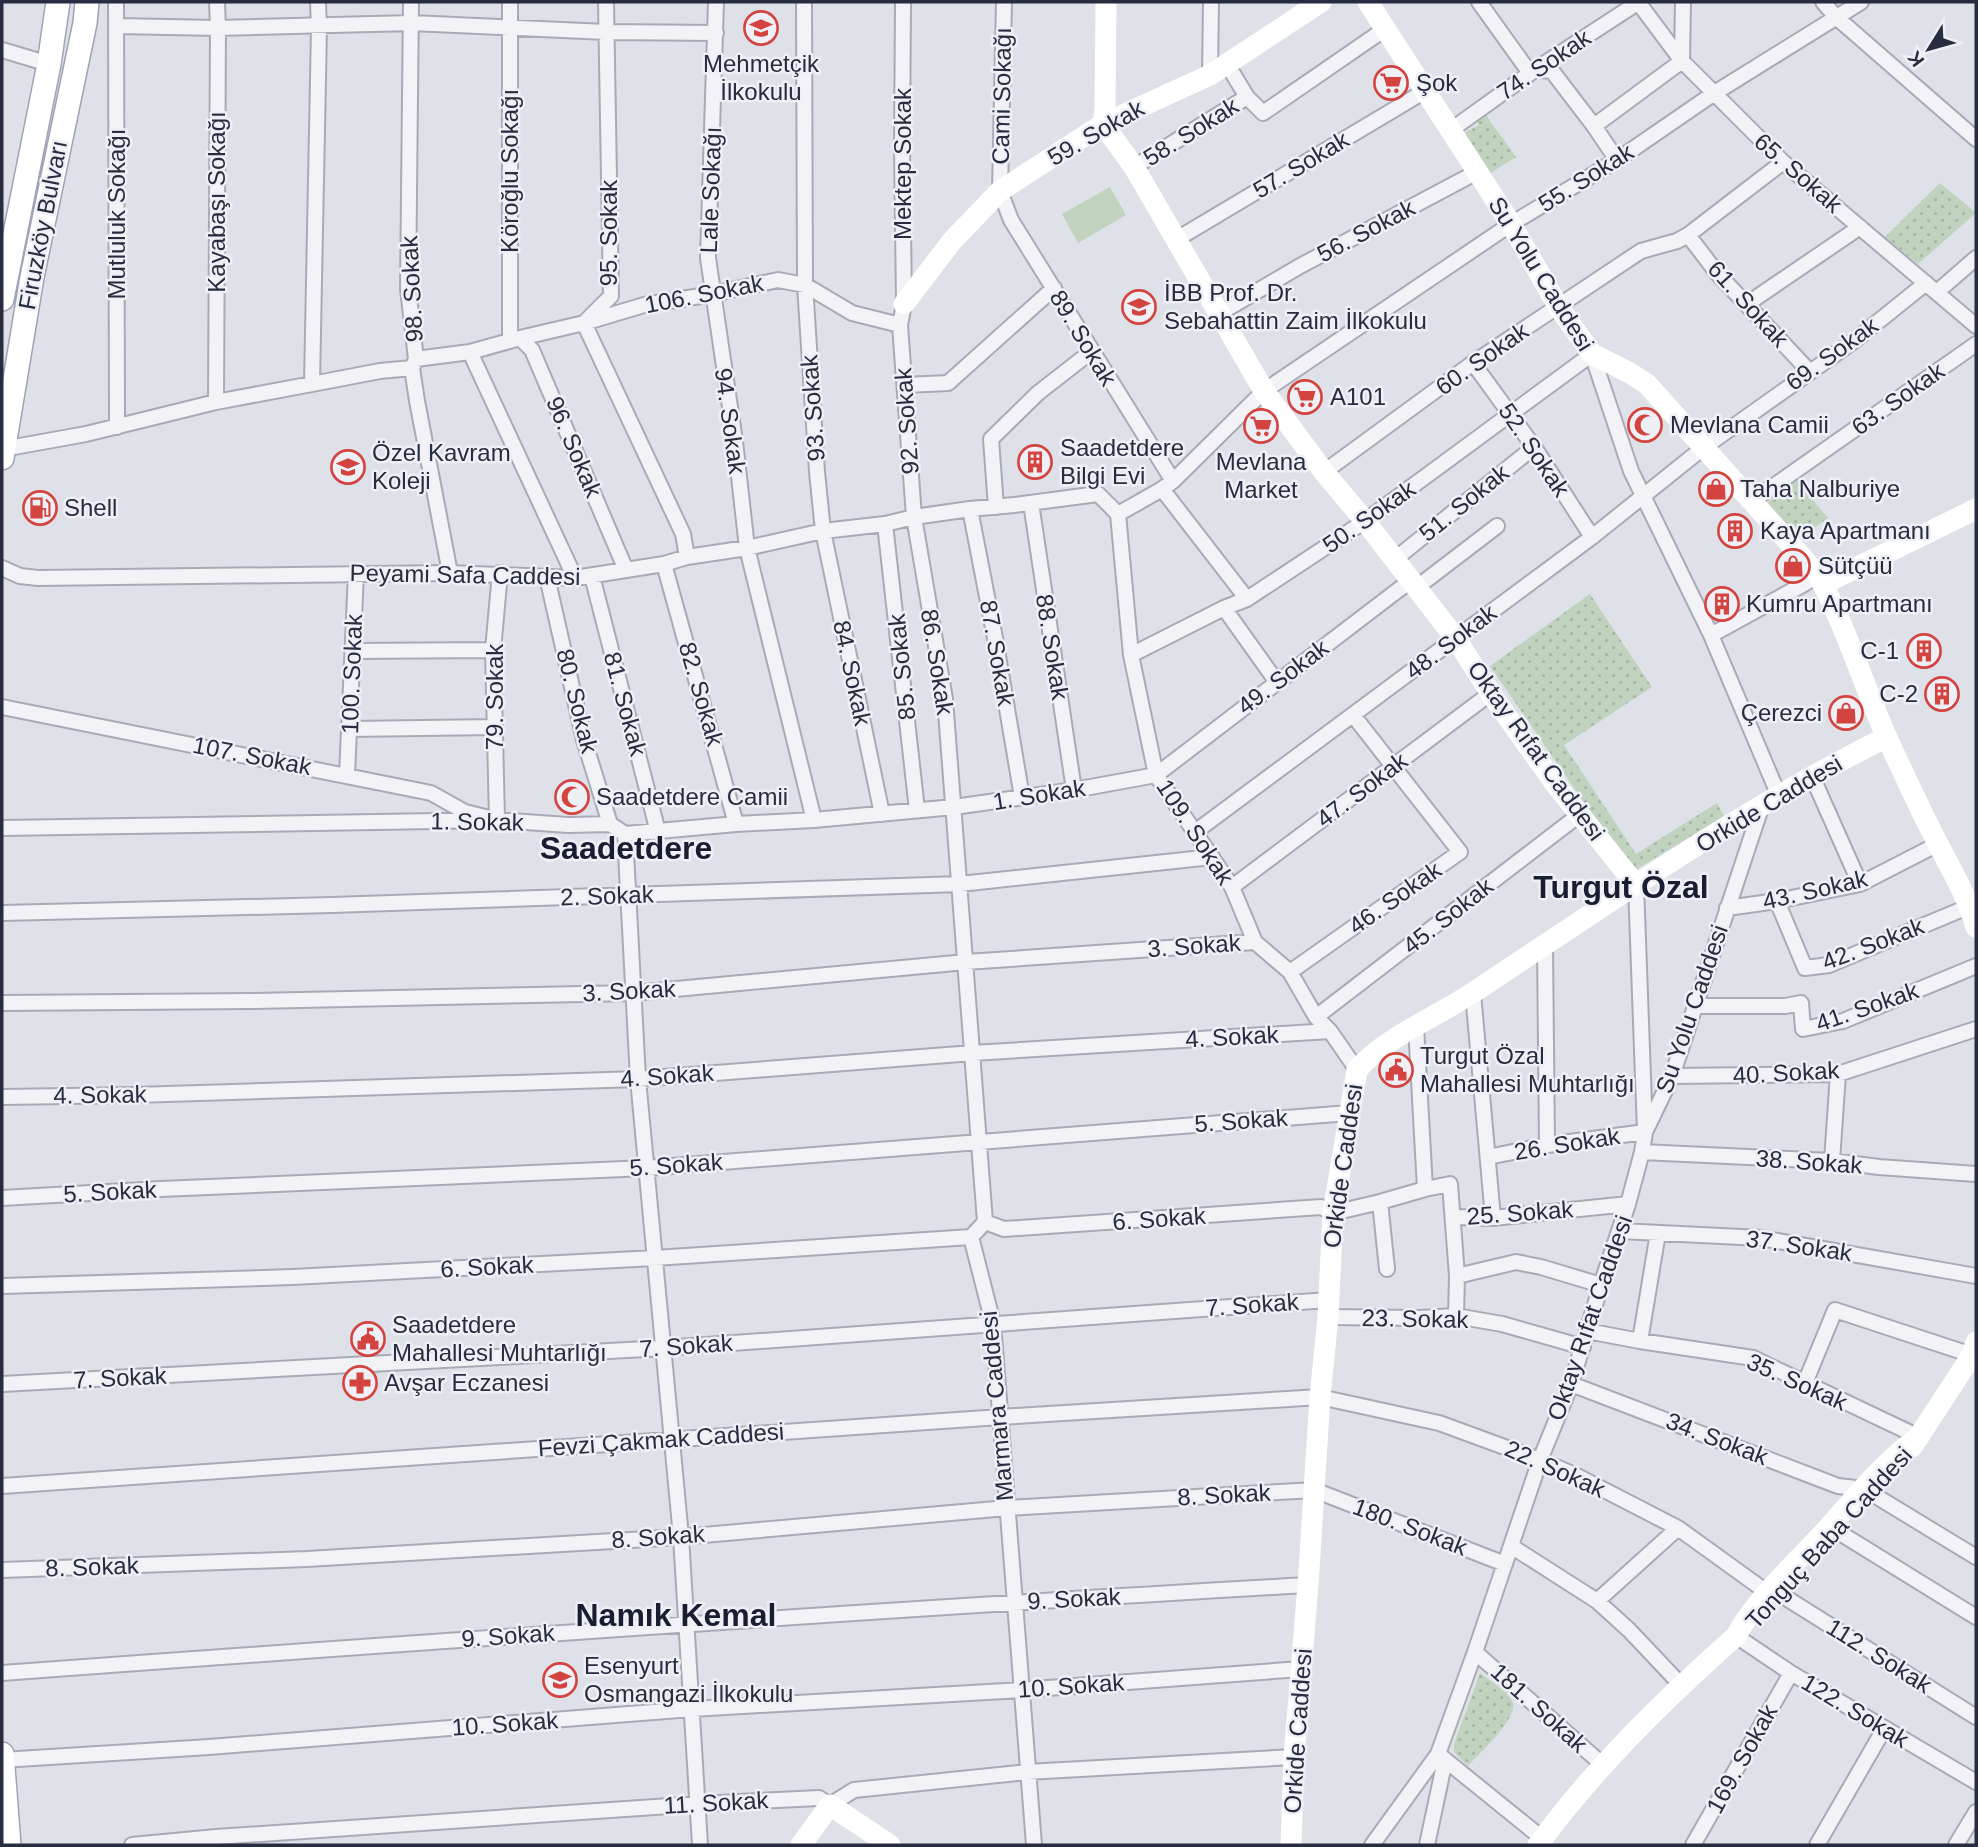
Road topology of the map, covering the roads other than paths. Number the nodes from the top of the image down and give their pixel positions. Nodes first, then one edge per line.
1 (58, 2) edge
2 (87, 2) edge
3 (116, 2) edge
4 (217, 2) edge
5 (318, 2) edge
6 (411, 2) edge
7 (510, 2) edge
8 (606, 2) edge
9 (716, 2) edge
10 (804, 2) edge
11 (903, 2) edge
12 (1004, 2) edge
13 (1106, 2) edge
14 (1210, 2) edge
15 (1321, 2) edge
16 (1368, 2) edge
17 (1479, 2) edge
18 (1639, 2) edge
19 (1683, 2) edge
20 (1823, 2) edge
21 (1861, 2) edge
22 (1301, 8) edge
23 (1836, 17) junction
24 (412, 23) junction
25 (116, 26) junction
26 (319, 27) junction
27 (218, 28) junction
28 (510, 29) junction
29 (1385, 29) junction
30 (606, 32) junction
31 (716, 33) junction
32 (2, 50) edge
33 (1682, 61) junction
34 (49, 64) junction
35 (1536, 69) junction
36 (1219, 70) junction
37 (1425, 91) junction
38 (1713, 94) junction
39 (1247, 97) junction
40 (1103, 124) junction
41 (1594, 126) junction
42 (1451, 130) junction
43 (1973, 132) edge
44 (1617, 160) junction
45 (1783, 162) junction
46 (1133, 167) junction
47 (1477, 172) junction
48 (1000, 191) junction
49 (1511, 224) junction
50 (1860, 228) junction
51 (1688, 235) junction
52 (1177, 239) junction
53 (1976, 258) edge
54 (4, 270) edge
55 (805, 285) junction
56 (1054, 288) junction
57 (1931, 288) junction
58 (713, 294) junction
59 (2, 299) edge
60 (904, 304) junction
61 (1747, 304) junction
62 (1558, 306) junction
63 (1220, 313) junction
64 (584, 323) junction
65 (900, 326) junction
66 (1976, 326) edge
67 (515, 339) junction
68 (1976, 344) edge
69 (1092, 351) junction
70 (470, 352) junction
71 (1592, 354) junction
72 (1474, 363) junction
73 (414, 364) junction
74 (1810, 372) junction
75 (312, 384) junction
76 (905, 385) junction
77 (1264, 391) junction
78 (216, 402) junction
79 (1510, 414) junction
80 (117, 427) junction
81 (1534, 447) junction
82 (1703, 448) junction
83 (2, 454) edge
84 (1324, 472) junction
85 (1167, 485) junction
86 (1644, 497) junction
87 (1751, 502) junction
88 (1031, 503) junction
89 (996, 508) junction
90 (970, 509) junction
91 (1976, 509) edge
92 (1118, 514) junction
93 (914, 517) junction
94 (1365, 522) junction
95 (885, 524) junction
96 (1497, 526) dead end
97 (823, 531) junction
98 (1592, 537) junction
99 (747, 548) junction
100 (687, 557) junction
101 (1394, 560) junction
102 (664, 564) junction
103 (3, 570) edge
104 (626, 570) junction
105 (356, 573) junction
106 (450, 573) junction
107 (500, 573) junction
108 (592, 576) junction
109 (547, 577) junction
110 (575, 578) junction
111 (1820, 580) junction
112 (1413, 585) junction
113 (1247, 599) junction
114 (1224, 608) junction
115 (1711, 635) junction
116 (1456, 639) junction
117 (493, 650) junction
118 (353, 651) junction
119 (1131, 655) junction
120 (1276, 681) junction
121 (1491, 693) junction
122 (2, 707) edge
123 (1353, 715) junction
124 (494, 727) junction
125 (350, 729) junction
126 (1887, 737) junction
127 (1393, 767) junction
128 (347, 775) junction
129 (1156, 775) junction
130 (1812, 776) junction
131 (1074, 790) junction
132 (1022, 797) junction
133 (1770, 801) junction
134 (954, 807) junction
135 (917, 810) junction
136 (881, 814) junction
137 (1579, 815) junction
138 (497, 820) junction
139 (814, 820) junction
140 (610, 824) junction
141 (736, 824) junction
142 (2, 828) edge
143 (658, 832) junction
144 (1195, 832) junction
145 (625, 834) junction
146 (1938, 844) junction
147 (1212, 857) junction
148 (960, 884) junction
149 (1860, 884) junction
150 (1636, 885) junction
151 (1232, 887) junction
152 (629, 895) junction
153 (1777, 901) junction
154 (1970, 906) junction
155 (1727, 908) junction
156 (2, 913) edge
157 (1976, 927) edge
158 (1255, 942) junction
159 (1545, 946) junction
160 (966, 962) junction
161 (1976, 966) edge
162 (1290, 972) junction
163 (633, 993) junction
164 (1473, 993) junction
165 (2, 1003) edge
166 (1695, 1006) junction
167 (1316, 1017) junction
168 (1416, 1026) junction
169 (1976, 1029) edge
170 (1330, 1031) junction
171 (973, 1052) junction
172 (1357, 1070) junction
173 (1838, 1074) junction
174 (1672, 1076) junction
175 (638, 1079) junction
176 (2, 1097) edge
177 (1349, 1113) junction
178 (1645, 1132) junction
179 (979, 1141) junction
180 (1547, 1145) junction
181 (1642, 1152) junction
182 (1488, 1157) junction
183 (1832, 1161) junction
184 (647, 1168) junction
185 (1976, 1174) edge
186 (1424, 1189) junction
187 (2, 1198) edge
188 (1381, 1202) junction
189 (1628, 1204) junction
190 (1332, 1213) junction
191 (1453, 1217) junction
192 (1493, 1218) junction
193 (985, 1222) junction
194 (1620, 1231) junction
195 (1658, 1233) junction
196 (971, 1237) junction
197 (655, 1258) junction
198 (1387, 1269) dead end
199 (1457, 1276) junction
200 (1976, 1276) edge
201 (1601, 1284) junction
202 (2, 1286) edge
203 (1328, 1308) junction
204 (1456, 1316) junction
205 (993, 1323) junction
206 (1587, 1331) junction
207 (1640, 1341) junction
208 (1583, 1347) junction
209 (664, 1348) junction
210 (1974, 1348) edge
211 (1805, 1383) junction
212 (2, 1384) edge
213 (1571, 1384) junction
214 (1320, 1396) junction
215 (1000, 1417) junction
216 (1919, 1437) junction
217 (672, 1439) junction
218 (1540, 1460) junction
219 (2, 1486) edge
220 (1314, 1490) junction
221 (1869, 1492) junction
222 (1007, 1508) junction
223 (1678, 1528) junction
224 (1840, 1533) junction
225 (681, 1536) junction
226 (1511, 1546) junction
227 (1976, 1557) edge
228 (1505, 1564) junction
229 (2, 1570) edge
230 (1308, 1585) junction
231 (1776, 1594) junction
232 (1597, 1601) junction
233 (1014, 1602) junction
234 (1976, 1617) edge
235 (687, 1624) junction
236 (1736, 1636) junction
237 (1475, 1652) junction
238 (1301, 1669) junction
239 (2, 1673) edge
240 (1791, 1673) junction
241 (1681, 1685) junction
242 (1021, 1690) junction
243 (692, 1709) junction
244 (1976, 1717) edge
245 (1884, 1729) junction
246 (2, 1754) edge
247 (1294, 1757) junction
248 (1441, 1757) junction
249 (2, 1760) edge
250 (1603, 1765) junction
251 (1027, 1772) junction
252 (1976, 1782) edge
253 (699, 1804) junction
254 (830, 1805) junction
255 (1976, 1812) edge
256 (1541, 1842) edge
257 (9, 1845) edge
258 (132, 1845) edge
259 (700, 1845) edge
260 (801, 1845) edge
261 (890, 1845) edge
262 (1034, 1845) edge
263 (1281, 1845) edge
264 (1291, 1845) edge
265 (1372, 1845) edge
266 (1427, 1845) edge
267 (1693, 1845) edge
268 (1818, 1845) edge
269 (1956, 1845) edge

1 - 34 main road, Firuzköy Bulvarı
2 - 83 main road, Firuzköy Bulvarı
3 - 25 street, Mutluluk Sokağı
4 - 27 street, Kayabaşı Sokağı
5 - 26 street
6 - 24 street, 98. Sokak
7 - 28 street, Köroğlu Sokağı
8 - 30 street, 95. Sokak
9 - 31 street, Lale Sokağı
10 - 55 street, 93. Sokak
11 - 60 street, Mektep Sokak
12 - 48 street, Cami Sokağı
13 - 40 street
14 - 36 street
15 - 22 street, 59. Sokak
16 - 29 street, Su Yolu Caddesi
17 - 35 street
18 - 33 street, 65. Sokak
18 - 35 street, 74. Sokak
19 - 33 street
20 - 23 street
21 - 23 street, 55. Sokak
22 - 36 street, 59. Sokak
23 - 38 street, 55. Sokak
23 - 43 street
24 - 26 street
24 - 28 street
24 - 73 street, 98. Sokak
25 - 27 street
25 - 80 street, Mutluluk Sokağı
26 - 27 street
26 - 75 street
27 - 78 street, Kayabaşı Sokağı
28 - 30 street
28 - 67 street, Köroğlu Sokağı
29 - 37 street, Su Yolu Caddesi
29 - 39 street, 58. Sokak
30 - 31 street
30 - 64 street, 95. Sokak
31 - 58 street, Lale Sokağı
32 - 34 street
33 - 38 street, 65. Sokak
33 - 41 street
34 - 54 main road, Firuzköy Bulvarı
35 - 41 street
35 - 42 street, 74. Sokak
36 - 39 street
36 - 40 street, 59. Sokak
37 - 42 street, Su Yolu Caddesi
37 - 52 street, 57. Sokak
38 - 44 street, 55. Sokak
38 - 45 street, 65. Sokak
39 - 46 street, 58. Sokak
40 - 46 street, Oktay Rıfat Caddesi
40 - 48 street, 59. Sokak
41 - 44 street
42 - 47 street, Su Yolu Caddesi
44 - 49 street, 55. Sokak
45 - 50 street, 65. Sokak
45 - 51 street, 60. Sokak
46 - 52 street, Oktay Rıfat Caddesi
47 - 49 street, Su Yolu Caddesi
47 - 63 street, 56. Sokak
48 - 56 street, 89. Sokak
48 - 60 street, 59. Sokak
49 - 62 street, Su Yolu Caddesi
49 - 77 street, 55. Sokak
50 - 57 street, 65. Sokak
50 - 61 street
51 - 61 street, 61. Sokak
51 - 62 street, 60. Sokak
52 - 63 street, Oktay Rıfat Caddesi
53 - 57 street, 69. Sokak
54 - 59 main road, Firuzköy Bulvarı
55 - 58 street, 106. Sokak
55 - 65 street, 106. Sokak
55 - 97 street, 93. Sokak
56 - 69 street, 89. Sokak
56 - 76 street
57 - 66 street, 65. Sokak
57 - 74 street, 69. Sokak
58 - 64 street, 106. Sokak
58 - 99 street, 94. Sokak
60 - 65 street, Mektep Sokak
61 - 74 street, 61. Sokak
62 - 71 street, Su Yolu Caddesi
62 - 72 street, 60. Sokak
63 - 77 street, Oktay Rıfat Caddesi
64 - 67 street, 106. Sokak
64 - 100 street
65 - 76 street, 92. Sokak
67 - 70 street, 106. Sokak
67 - 104 street, 96. Sokak
68 - 87 street, 63. Sokak
69 - 85 street, 89. Sokak
69 - 89 street
70 - 73 street, 106. Sokak
70 - 110 street
71 - 79 street, 50. Sokak
71 - 82 street
71 - 86 street, Su Yolu Caddesi
72 - 79 street, 52. Sokak
72 - 84 street, 60. Sokak
73 - 75 street, 106. Sokak
73 - 106 street, 98. Sokak
74 - 82 street, 69. Sokak
75 - 78 street, 106. Sokak
76 - 93 street, 92. Sokak
77 - 84 street, Oktay Rıfat Caddesi
77 - 85 street, 55. Sokak
78 - 80 street, 106. Sokak
79 - 81 street, 52. Sokak
79 - 94 street, 50. Sokak
80 - 83 street
81 - 98 street, 52. Sokak
81 - 101 street, 51. Sokak
82 - 86 street, 48. Sokak
82 - 87 street
84 - 94 street, Oktay Rıfat Caddesi
85 - 92 street, 55. Sokak
85 - 113 street, 89. Sokak
86 - 98 street, 48. Sokak
86 - 115 street, Su Yolu Caddesi
87 - 111 street
88 - 89 street, Peyami Safa Caddesi
88 - 92 street, Peyami Safa Caddesi
88 - 131 street, 88. Sokak
89 - 90 street, Peyami Safa Caddesi
90 - 93 street, Peyami Safa Caddesi
90 - 132 street, 87. Sokak
91 - 111 street
92 - 119 street, 109. Sokak
93 - 95 street, Peyami Safa Caddesi
93 - 134 street, 86. Sokak
94 - 101 street, Oktay Rıfat Caddesi
94 - 113 street, 50. Sokak
95 - 97 street, Peyami Safa Caddesi
95 - 135 street, 85. Sokak
96 - 112 street, 49. Sokak
97 - 99 street, Peyami Safa Caddesi
97 - 136 street, 84. Sokak
98 - 116 street, 48. Sokak
99 - 100 street, Peyami Safa Caddesi
99 - 139 street, 94. Sokak
100 - 102 street, Peyami Safa Caddesi
101 - 112 street, Oktay Rıfat Caddesi
102 - 104 street, Peyami Safa Caddesi
102 - 141 street, 82. Sokak
103 - 105 street, Peyami Safa Caddesi
104 - 108 street, Peyami Safa Caddesi
105 - 106 street, Peyami Safa Caddesi
105 - 118 street, 100. Sokak
106 - 107 street, Peyami Safa Caddesi
107 - 109 street, Peyami Safa Caddesi
107 - 117 street, 79. Sokak
108 - 110 street, Peyami Safa Caddesi
108 - 143 street, 81. Sokak
109 - 110 street, Peyami Safa Caddesi
109 - 140 street, 80. Sokak
111 - 115 street
111 - 126 street
112 - 116 street, Oktay Rıfat Caddesi
112 - 120 street, 49. Sokak
113 - 114 street, 50. Sokak
114 - 119 street, 50. Sokak
114 - 120 street
115 - 133 street, Su Yolu Caddesi
116 - 121 street, Oktay Rıfat Caddesi
116 - 123 street, 48. Sokak
117 - 118 street
117 - 124 street, 79. Sokak
118 - 125 street, 100. Sokak
119 - 129 street, 109. Sokak
120 - 129 street, 49. Sokak
121 - 127 street, 47. Sokak
121 - 137 street, Oktay Rıfat Caddesi
122 - 128 street, 107. Sokak
123 - 127 street, 46. Sokak
123 - 144 street, 48. Sokak
124 - 125 street
124 - 138 street, 79. Sokak
125 - 128 street, 100. Sokak
126 - 130 street, Orkide Caddesi
126 - 146 street
127 - 151 street, 47. Sokak
127 - 162 street, 46. Sokak
128 - 138 street, 107. Sokak
129 - 131 street, 1. Sokak
129 - 144 street, 109. Sokak
130 - 133 street, Orkide Caddesi
130 - 149 street
131 - 132 street, 1. Sokak
132 - 134 street, 1. Sokak
133 - 150 street, Orkide Caddesi
133 - 155 street, Su Yolu Caddesi
134 - 135 street, 1. Sokak
134 - 148 street
135 - 136 street, 1. Sokak
136 - 139 street, 1. Sokak
137 - 150 street, Oktay Rıfat Caddesi
137 - 167 street, 45. Sokak
138 - 140 street, 1. Sokak
138 - 142 street, 1. Sokak
139 - 141 street, 1. Sokak
140 - 145 street
141 - 143 street, 1. Sokak
143 - 145 street, 1. Sokak
144 - 147 street, 109. Sokak
145 - 152 street
146 - 149 street, 43. Sokak
146 - 154 street
147 - 148 street, 2. Sokak
147 - 151 street, 109. Sokak
148 - 152 street, 2. Sokak
148 - 160 street
149 - 153 street, 43. Sokak
150 - 159 street, Orkide Caddesi
150 - 178 street, Oktay Rıfat Caddesi
151 - 158 street, 109. Sokak
152 - 156 street, 2. Sokak
152 - 163 street
153 - 154 street, 42. Sokak
153 - 155 street, 43. Sokak
154 - 157 street
155 - 166 street, Su Yolu Caddesi
158 - 160 street, 3. Sokak
158 - 162 street, 109. Sokak
159 - 164 street, Orkide Caddesi
159 - 180 street
160 - 163 street, 3. Sokak
160 - 171 street
161 - 166 street, 41. Sokak
162 - 167 street, 109. Sokak
163 - 165 street, 3. Sokak
163 - 175 street
164 - 168 street, Orkide Caddesi
164 - 182 street
166 - 174 street, Su Yolu Caddesi
167 - 170 street, 109. Sokak
168 - 172 street, Orkide Caddesi
168 - 186 street
169 - 173 street, 40. Sokak
170 - 171 street, 4. Sokak
170 - 172 street, 109. Sokak
171 - 175 street, 4. Sokak
171 - 179 street
172 - 177 street, Orkide Caddesi
173 - 174 street, 40. Sokak
173 - 183 street
174 - 178 street, Su Yolu Caddesi
175 - 176 street, 4. Sokak
175 - 184 street
177 - 179 street, 5. Sokak
177 - 190 street, Orkide Caddesi
178 - 180 street, 26. Sokak
178 - 181 street, Oktay Rıfat Caddesi
179 - 184 street, 5. Sokak
179 - 193 street
180 - 182 street, 26. Sokak
181 - 183 street, 38. Sokak
181 - 189 street, Oktay Rıfat Caddesi
182 - 192 street
183 - 185 street, 38. Sokak
184 - 187 street, 5. Sokak
184 - 197 street
186 - 188 street, 6. Sokak
186 - 191 street, 6. Sokak
188 - 190 street, 6. Sokak
188 - 198 street
189 - 192 street, 25. Sokak
189 - 194 street, Oktay Rıfat Caddesi
190 - 193 street, 6. Sokak
190 - 203 street, Orkide Caddesi
191 - 192 street, 25. Sokak
191 - 199 street
193 - 196 street
194 - 195 street, 37. Sokak
194 - 201 street, Oktay Rıfat Caddesi
195 - 200 street, 37. Sokak
195 - 207 street
196 - 197 street, 6. Sokak
196 - 205 street, Marmara Caddesi
197 - 202 street, 6. Sokak
197 - 209 street
199 - 201 street
199 - 204 street
201 - 206 street, Oktay Rıfat Caddesi
203 - 204 street, 23. Sokak
203 - 205 street, 7. Sokak
203 - 214 street, Orkide Caddesi
204 - 208 street, 23. Sokak
205 - 209 street, 7. Sokak
205 - 215 street, Marmara Caddesi
206 - 207 street, 35. Sokak
206 - 208 street, Oktay Rıfat Caddesi
207 - 211 street, 35. Sokak
208 - 213 street, Oktay Rıfat Caddesi
209 - 212 street, 7. Sokak
209 - 217 street
210 - 211 street
210 - 216 street, Tonguç Baba Caddesi
211 - 216 street, 35. Sokak
213 - 218 street, Oktay Rıfat Caddesi
213 - 221 street, 34. Sokak
214 - 215 street, Fevzi Çakmak Caddesi
214 - 218 street, 22. Sokak
214 - 220 street, Orkide Caddesi
215 - 217 street, Fevzi Çakmak Caddesi
215 - 222 street, Marmara Caddesi
216 - 221 street, Tonguç Baba Caddesi
217 - 219 street, Fevzi Çakmak Caddesi
217 - 225 street
218 - 223 street, 22. Sokak
218 - 226 street, Oktay Rıfat Caddesi
220 - 222 street, 8. Sokak
220 - 228 street, 180. Sokak
220 - 230 street, Orkide Caddesi
221 - 224 street, Tonguç Baba Caddesi
221 - 227 street
221 - 231 street, Tonguç Baba Caddesi
222 - 225 street, 8. Sokak
222 - 233 street, Marmara Caddesi
223 - 231 street, 22. Sokak
223 - 232 street
224 - 231 street, Tonguç Baba Caddesi
224 - 234 street
225 - 229 street, 8. Sokak
225 - 235 street
226 - 228 street, Oktay Rıfat Caddesi
226 - 232 street
228 - 237 street, Oktay Rıfat Caddesi
230 - 233 street, 9. Sokak
230 - 238 street, Orkide Caddesi
231 - 236 street, Tonguç Baba Caddesi
231 - 244 street, 112. Sokak
232 - 241 street
233 - 235 street, 9. Sokak
233 - 242 street, Marmara Caddesi
235 - 239 street, 9. Sokak
235 - 243 street
236 - 240 street, 122. Sokak
236 - 241 street, Tonguç Baba Caddesi
237 - 248 street, Oktay Rıfat Caddesi
237 - 250 street, 181. Sokak
238 - 242 street, 10. Sokak
238 - 247 street, Orkide Caddesi
240 - 245 street, 122. Sokak
240 - 267 street, 169. Sokak
241 - 250 street, Tonguç Baba Caddesi
242 - 243 street, 10. Sokak
242 - 251 street, Marmara Caddesi
243 - 249 street, 10. Sokak
243 - 253 street
245 - 252 street, 122. Sokak
245 - 268 street
246 - 249 main road
247 - 251 street
247 - 264 street, Orkide Caddesi
248 - 256 street
248 - 265 street, Oktay Rıfat Caddesi
248 - 266 street
249 - 257 main road
250 - 256 street, Tonguç Baba Caddesi
251 - 254 street
251 - 262 street, Marmara Caddesi
253 - 254 street, 11. Sokak
253 - 258 street, 11. Sokak
253 - 259 street
254 - 260 street
254 - 261 street
255 - 269 street
263 - 264 street

